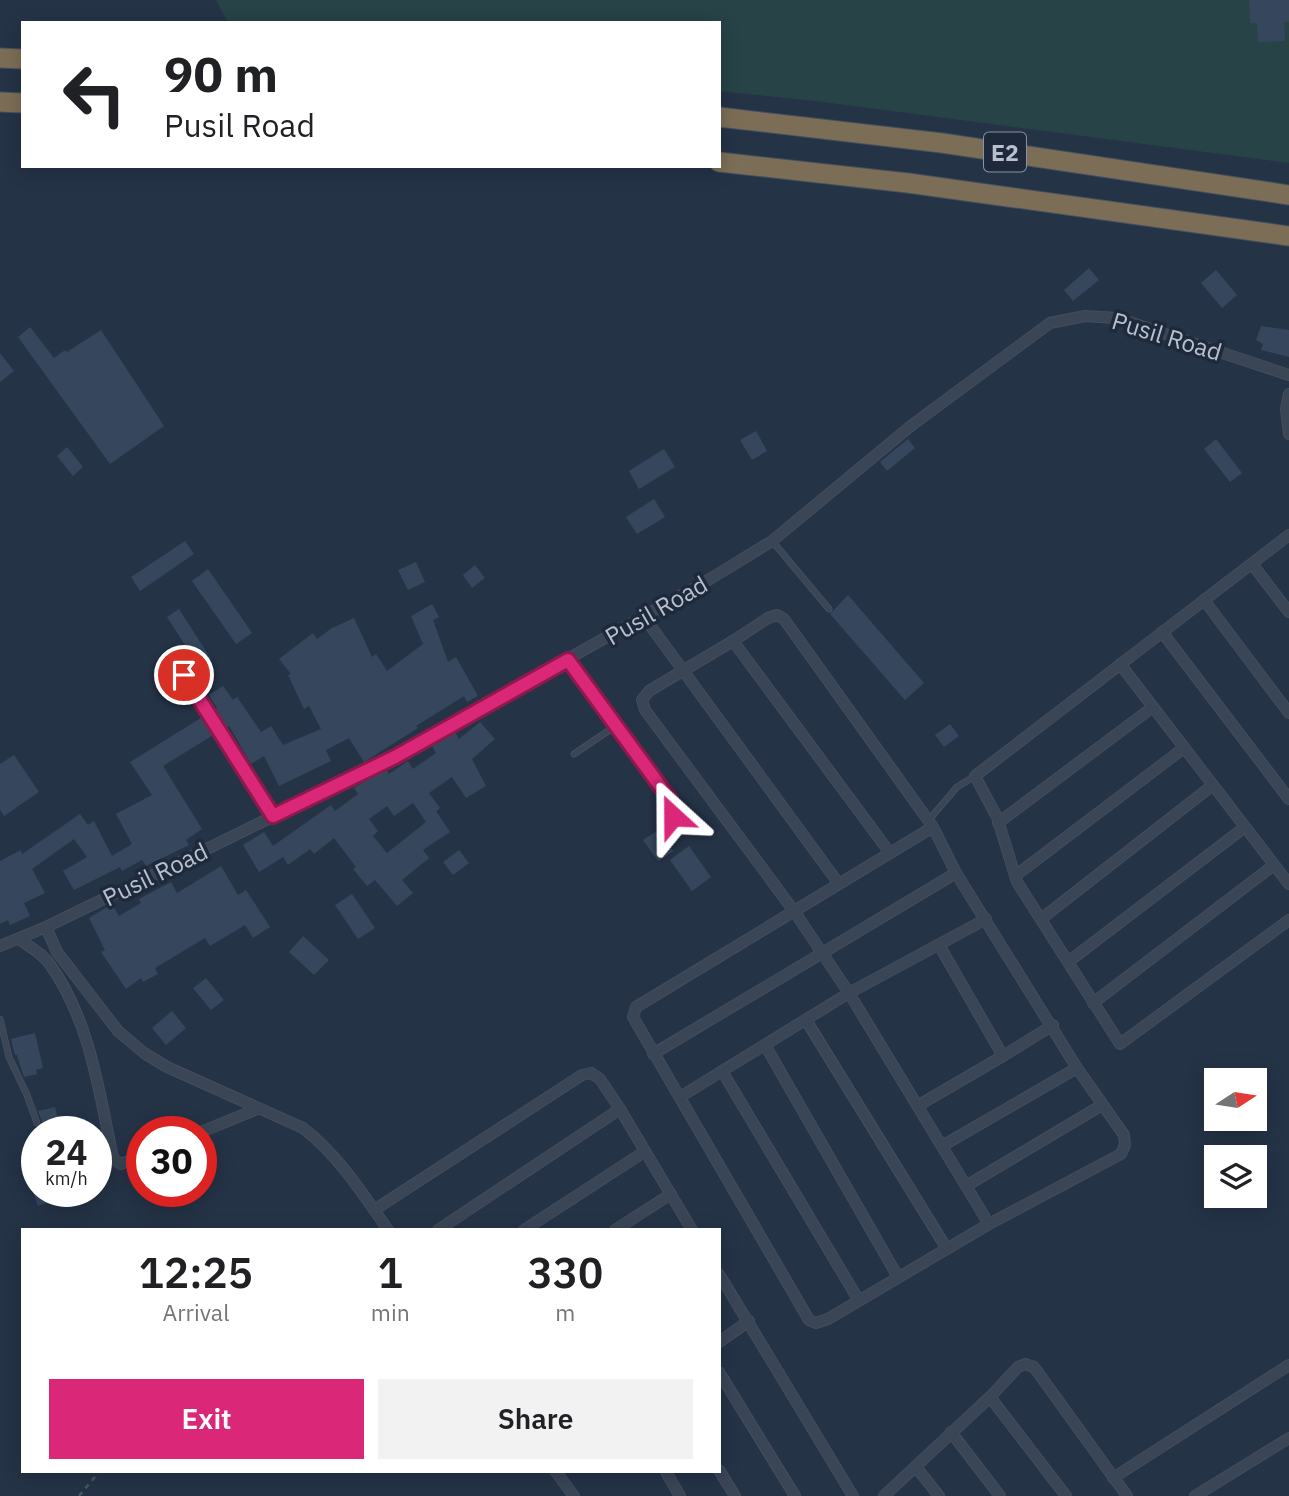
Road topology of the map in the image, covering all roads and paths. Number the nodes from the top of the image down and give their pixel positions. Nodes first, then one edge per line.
1 (0, 58) edge
2 (21, 59) edge
3 (0, 102) edge
4 (21, 103) edge
5 (721, 117) edge
6 (721, 162) edge
7 (1289, 195) edge
8 (1289, 236) edge
9 (1289, 375) edge
10 (1289, 394) edge
11 (1289, 434) edge
12 (1289, 535) edge
13 (772, 541) junction
14 (1252, 564) junction
15 (1204, 600) junction
16 (830, 609) dead end
17 (1289, 612) edge
18 (644, 617) junction
19 (1162, 632) junction
20 (733, 641) junction
21 (568, 660) junction
22 (1120, 664) junction
23 (682, 672) junction
24 (184, 675) dead end
25 (1153, 707) junction
26 (1289, 713) edge
27 (617, 725) junction
28 (1184, 748) junction
29 (574, 754) dead end
30 (975, 776) junction
31 (1213, 785) junction
32 (1289, 799) edge
33 (273, 816) junction
34 (998, 823) junction
35 (931, 824) junction
36 (1245, 827) junction
37 (671, 839) dead end
38 (890, 853) junction
39 (1274, 865) junction
40 (956, 873) junction
41 (1015, 876) junction
42 (1288, 879) edge
43 (839, 884) junction
44 (794, 911) junction
45 (986, 919) junction
46 (1041, 919) junction
47 (1289, 920) edge
48 (46, 927) junction
49 (19, 939) junction
50 (939, 945) junction
51 (0, 946) edge
52 (822, 953) junction
53 (1068, 962) junction
54 (849, 993) junction
55 (1093, 1003) junction
56 (0, 1018) edge
57 (806, 1020) junction
58 (1052, 1026) junction
59 (765, 1045) junction
60 (653, 1054) junction
61 (1003, 1056) junction
62 (1077, 1068) junction
63 (722, 1071) junction
64 (680, 1097) junction
65 (919, 1105) junction
66 (1102, 1105) junction
67 (257, 1109) junction
68 (620, 1109) junction
69 (34, 1116) edge
70 (217, 1125) edge
71 (942, 1146) junction
72 (644, 1152) junction
73 (126, 1162) edge
74 (966, 1186) junction
75 (671, 1194) junction
76 (374, 1210) junction
77 (989, 1224) junction
78 (387, 1228) edge
79 (441, 1228) edge
80 (527, 1228) edge
81 (618, 1228) edge
82 (691, 1228) edge
83 (947, 1249) junction
84 (898, 1277) junction
85 (721, 1278) edge
86 (858, 1299) junction
87 (749, 1321) junction
88 (721, 1341) edge
89 (1289, 1365) edge
90 (721, 1375) edge
91 (990, 1397) junction
92 (951, 1432) junction
93 (1289, 1438) edge
94 (916, 1467) junction
95 (98, 1473) edge
96 (557, 1473) edge
97 (667, 1473) edge
98 (721, 1473) edge
99 (1113, 1478) junction
100 (79, 1496) edge
101 (574, 1496) edge
102 (680, 1496) edge
103 (735, 1496) edge
104 (794, 1496) edge
105 (853, 1496) edge
106 (884, 1496) edge
107 (939, 1496) edge
108 (1000, 1496) edge
109 (1066, 1496) edge
110 (1127, 1496) edge
111 (1195, 1496) edge

1 - 2 highway
3 - 4 highway
5 - 7 highway, E2
6 - 8 highway, E2
9 - 13 street, Pusil Road
10 - 11 street
12 - 14 street
13 - 16 lane
13 - 18 street, Pusil Road
14 - 15 street
14 - 17 street
15 - 19 street
15 - 26 street
18 - 21 street, Pusil Road
18 - 23 street
19 - 22 street
19 - 32 street
20 - 23 street
20 - 35 street
20 - 38 street
21 - 27 street
21 - 33 street, Pusil Road
22 - 25 street
22 - 30 street
23 - 43 street
23 - 44 street
24 - 33 lane
25 - 28 street
25 - 34 street
27 - 29 lane
27 - 37 street
28 - 31 street
28 - 41 street
30 - 34 street
30 - 35 lane
31 - 36 street
31 - 46 street
33 - 48 street, Pusil Road
34 - 41 street
35 - 38 street
35 - 40 street
36 - 39 street
36 - 53 street
38 - 43 street
39 - 42 street
39 - 55 street
40 - 45 street
40 - 52 street
41 - 46 street
43 - 44 street
44 - 52 street
44 - 60 street
45 - 50 street
45 - 58 street
46 - 53 street
47 - 55 street
48 - 49 street, Pusil Road
48 - 67 street
49 - 51 street, Pusil Road
49 - 73 street
50 - 54 street
50 - 61 street
52 - 54 street
52 - 60 street
53 - 55 street
54 - 57 street
54 - 65 street
56 - 69 lane
57 - 59 street
57 - 83 street
58 - 61 street
58 - 62 street
59 - 63 street
59 - 84 street
60 - 64 street
61 - 65 street
62 - 66 street
62 - 71 street
63 - 64 street
63 - 86 street
64 - 86 street
65 - 71 street
66 - 74 street
66 - 77 street
67 - 70 street
67 - 76 street
68 - 72 street
68 - 76 street
68 - 79 street
71 - 74 street
72 - 75 street
72 - 80 street
74 - 77 street
75 - 81 street
75 - 82 street
76 - 78 street
77 - 83 street
83 - 84 street
84 - 86 street
85 - 87 street
87 - 88 street
87 - 105 street
89 - 99 street
90 - 104 street
91 - 92 street
91 - 99 street
91 - 109 street
92 - 94 street
92 - 108 street
93 - 111 street
94 - 106 street
94 - 107 street
95 - 100 path
96 - 101 street
97 - 102 street
98 - 103 street
99 - 110 street

